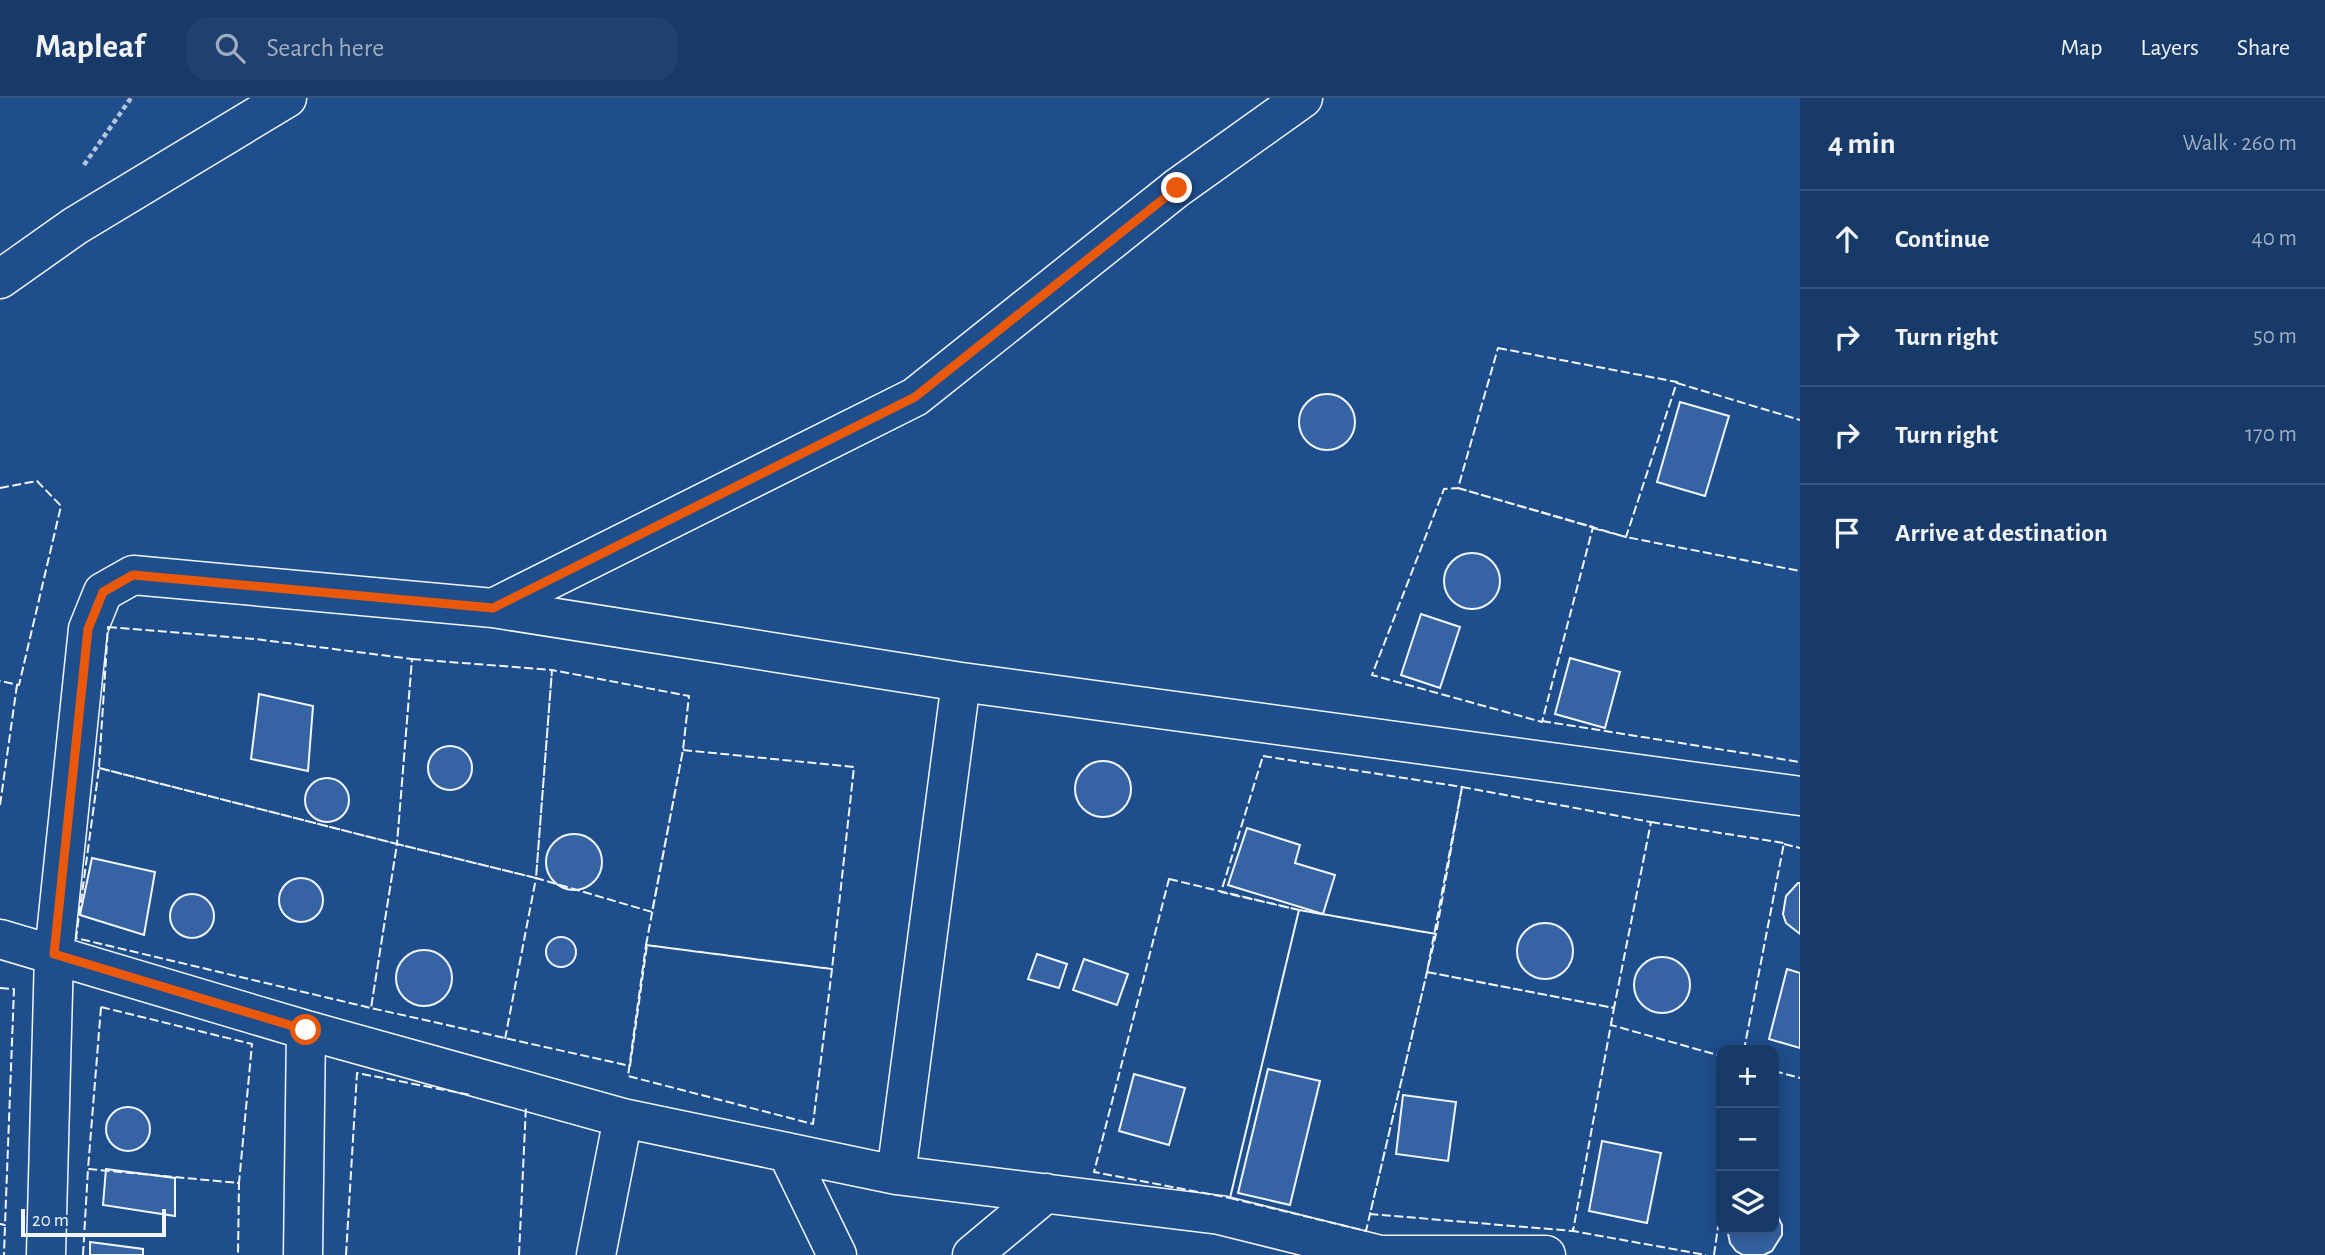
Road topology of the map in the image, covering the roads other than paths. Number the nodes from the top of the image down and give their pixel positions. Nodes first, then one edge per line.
1 (287, 98) edge
2 (1303, 98) edge
3 (0, 279) edge
4 (493, 608) junction
5 (961, 682) junction
6 (1800, 796) edge
7 (0, 939) edge
8 (54, 954) junction
9 (306, 1030) junction
10 (622, 1118) junction
11 (787, 1152) junction
12 (895, 1175) junction
13 (1046, 1193) junction
14 (46, 1255) edge
15 (303, 1255) edge
16 (596, 1255) edge
17 (837, 1255) edge
18 (972, 1255) edge
19 (1544, 1255) edge

1 - 3 street
2 - 4 street
4 - 5 street
4 - 8 street
5 - 6 street
5 - 12 street
7 - 8 street
8 - 9 street
8 - 14 street
9 - 10 street
9 - 15 street
10 - 11 street
10 - 16 street
11 - 12 street
11 - 17 street
12 - 13 street
13 - 18 street
13 - 19 street

